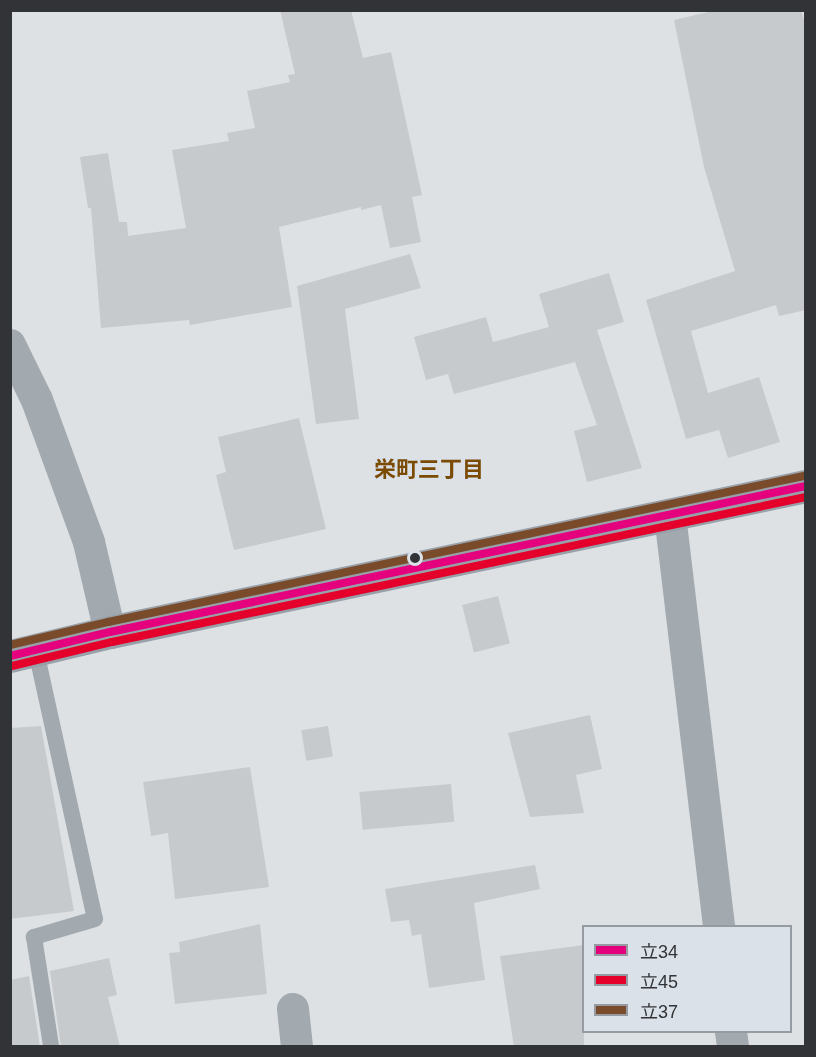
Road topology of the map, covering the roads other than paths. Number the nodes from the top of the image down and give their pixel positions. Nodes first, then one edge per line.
1 (10, 345) edge
2 (806, 486) edge
3 (670, 515) junction
4 (110, 632) junction
5 (23, 654) edge
6 (719, 925) edge
7 (293, 1009) dead end
8 (51, 1047) edge
9 (297, 1047) edge

1 - 4 street
2 - 3 main road
3 - 4 main road
3 - 6 street
4 - 5 main road
5 - 8 lane
7 - 9 street

